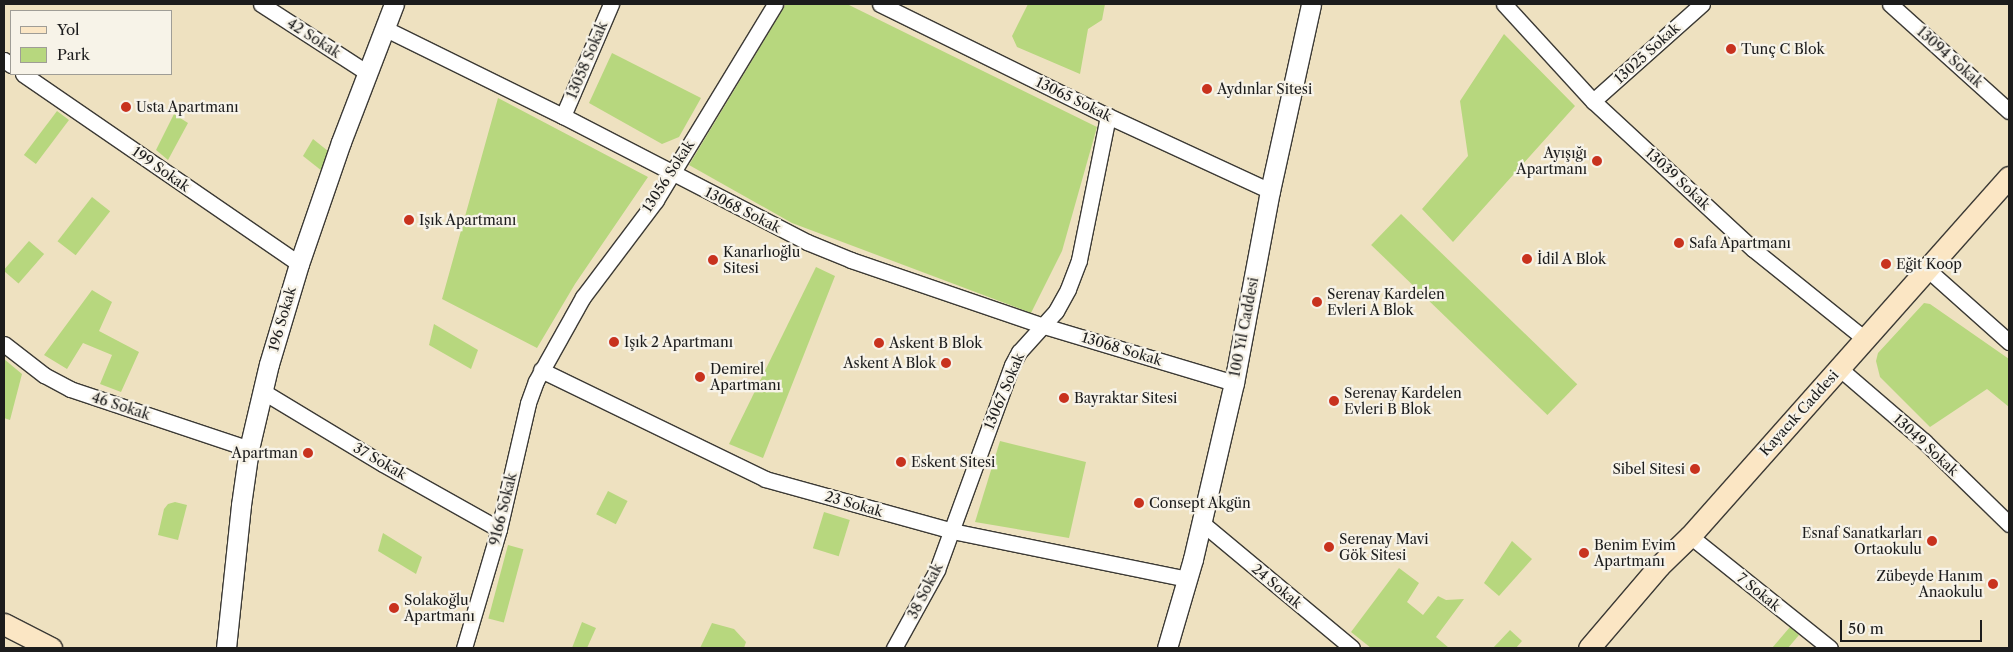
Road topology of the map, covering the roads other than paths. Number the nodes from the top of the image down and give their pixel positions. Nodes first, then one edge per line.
1 (261, 4) edge
2 (394, 4) edge
3 (611, 4) edge
4 (775, 4) edge
5 (880, 4) edge
6 (1311, 4) edge
7 (1504, 4) edge
8 (1702, 4) edge
9 (1890, 4) edge
10 (384, 28) junction
11 (366, 72) junction
12 (25, 75) edge
13 (1593, 101) junction
14 (2009, 111) edge
15 (563, 116) junction
16 (1108, 116) junction
17 (671, 173) junction
18 (2009, 177) edge
19 (1270, 191) junction
20 (299, 264) junction
21 (1927, 269) junction
22 (1044, 326) junction
23 (1865, 339) junction
24 (2009, 342) edge
25 (4, 344) edge
26 (1839, 368) junction
27 (541, 370) junction
28 (1234, 383) junction
29 (262, 391) junction
30 (249, 449) junction
31 (1202, 523) junction
32 (2009, 524) edge
33 (500, 529) junction
34 (952, 531) junction
35 (1690, 536) junction
36 (1188, 580) junction
37 (4, 624) edge
38 (51, 648) edge
39 (226, 648) edge
40 (464, 648) edge
41 (894, 648) edge
42 (1166, 648) edge
43 (1352, 648) edge
44 (1589, 648) edge
45 (1830, 648) edge

1 - 11 street, 42 Sokak
2 - 10 street, 196 Sokak
3 - 15 street, 13058 Sokak
4 - 17 street, 13056 Sokak
5 - 16 street, 13065 Sokak
6 - 19 street, 100 Yıl Caddesi
7 - 13 street, 13039 Sokak
8 - 13 street, 13025 Sokak
9 - 14 street, 13094 Sokak
10 - 11 street, 196 Sokak
10 - 15 street, 13068 Sokak
11 - 20 street, 196 Sokak
12 - 20 street, 199 Sokak
13 - 23 street, 13039 Sokak
15 - 17 street, 13068 Sokak
16 - 19 street, 13065 Sokak
16 - 22 street, 13067 Sokak
17 - 22 street, 13068 Sokak
17 - 27 street, 13056 Sokak
18 - 21 main road, Kayacık Caddesi
19 - 28 street, 100 Yıl Caddesi
20 - 29 street, 196 Sokak
21 - 23 main road, Kayacık Caddesi
21 - 24 street
22 - 28 street, 13068 Sokak
22 - 34 street, 13067 Sokak
23 - 26 main road, Kayacık Caddesi
25 - 30 street, 46 Sokak
26 - 32 street, 13049 Sokak
26 - 35 main road, Kayacık Caddesi
27 - 33 street, 9166 Sokak
27 - 34 street, 23 Sokak
28 - 31 street, 100 Yıl Caddesi
29 - 30 street, 196 Sokak
29 - 33 street, 37 Sokak
30 - 39 street, 196 Sokak
31 - 36 street, 100 Yıl Caddesi
31 - 43 street, 24 Sokak
33 - 40 street, 9166 Sokak
34 - 36 street, 23 Sokak
34 - 41 street, 38 Sokak
35 - 44 main road, Kayacık Caddesi
35 - 45 street, 7 Sokak
36 - 42 street, 100 Yıl Caddesi
37 - 38 main road

